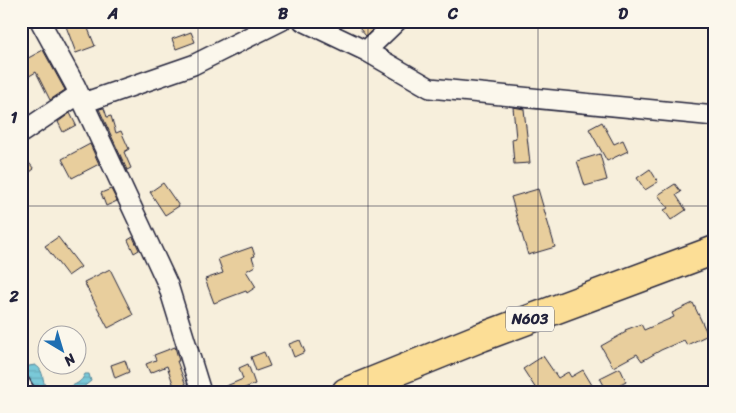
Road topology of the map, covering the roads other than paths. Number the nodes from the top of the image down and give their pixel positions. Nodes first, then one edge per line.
1 (40, 21) edge
2 (281, 21) edge
3 (303, 21) edge
4 (397, 21) edge
5 (366, 51) junction
6 (81, 99) junction
7 (715, 116) edge
8 (21, 133) edge
9 (715, 250) edge
10 (21, 385) edge
11 (25, 392) edge
12 (201, 392) edge
13 (346, 392) edge

1 - 6 street
2 - 6 street
3 - 5 street
4 - 5 street
5 - 7 street
6 - 8 street
6 - 12 street
9 - 13 highway, N603
10 - 11 street

